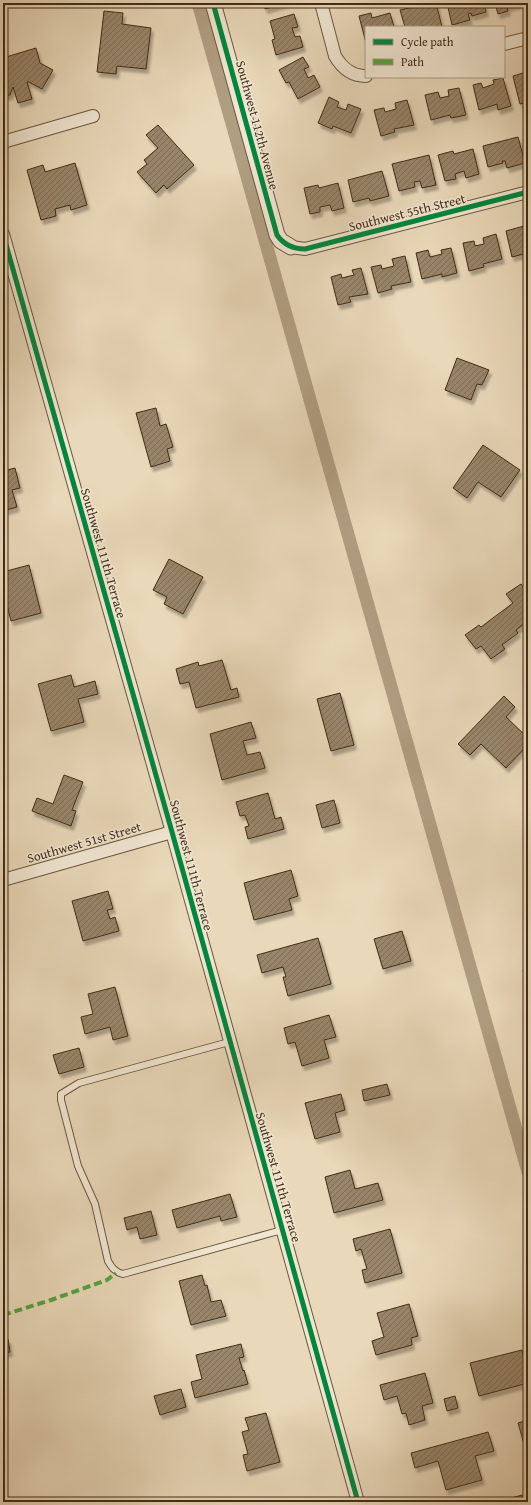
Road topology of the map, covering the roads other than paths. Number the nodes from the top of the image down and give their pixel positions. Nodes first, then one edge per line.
1 (213, 3) edge
2 (321, 3) edge
3 (528, 38) edge
4 (505, 44) edge
5 (365, 76) edge
6 (93, 116) dead end
7 (3, 142) edge
8 (528, 192) edge
9 (3, 234) edge
10 (291, 247) joint
11 (172, 832) junction
12 (3, 880) edge
13 (229, 1042) junction
14 (282, 1230) junction
15 (358, 1502) edge

1 - 10 street, Southwest 112th Avenue
2 - 5 street
3 - 4 street
6 - 7 street
8 - 10 street, Southwest 55th Street
9 - 11 street, Southwest 111th Terrace
11 - 12 street, Southwest 51st Street
11 - 13 street, Southwest 111th Terrace
13 - 14 street, Southwest 111th Terrace
13 - 14 lane
14 - 15 street, Southwest 111th Terrace

